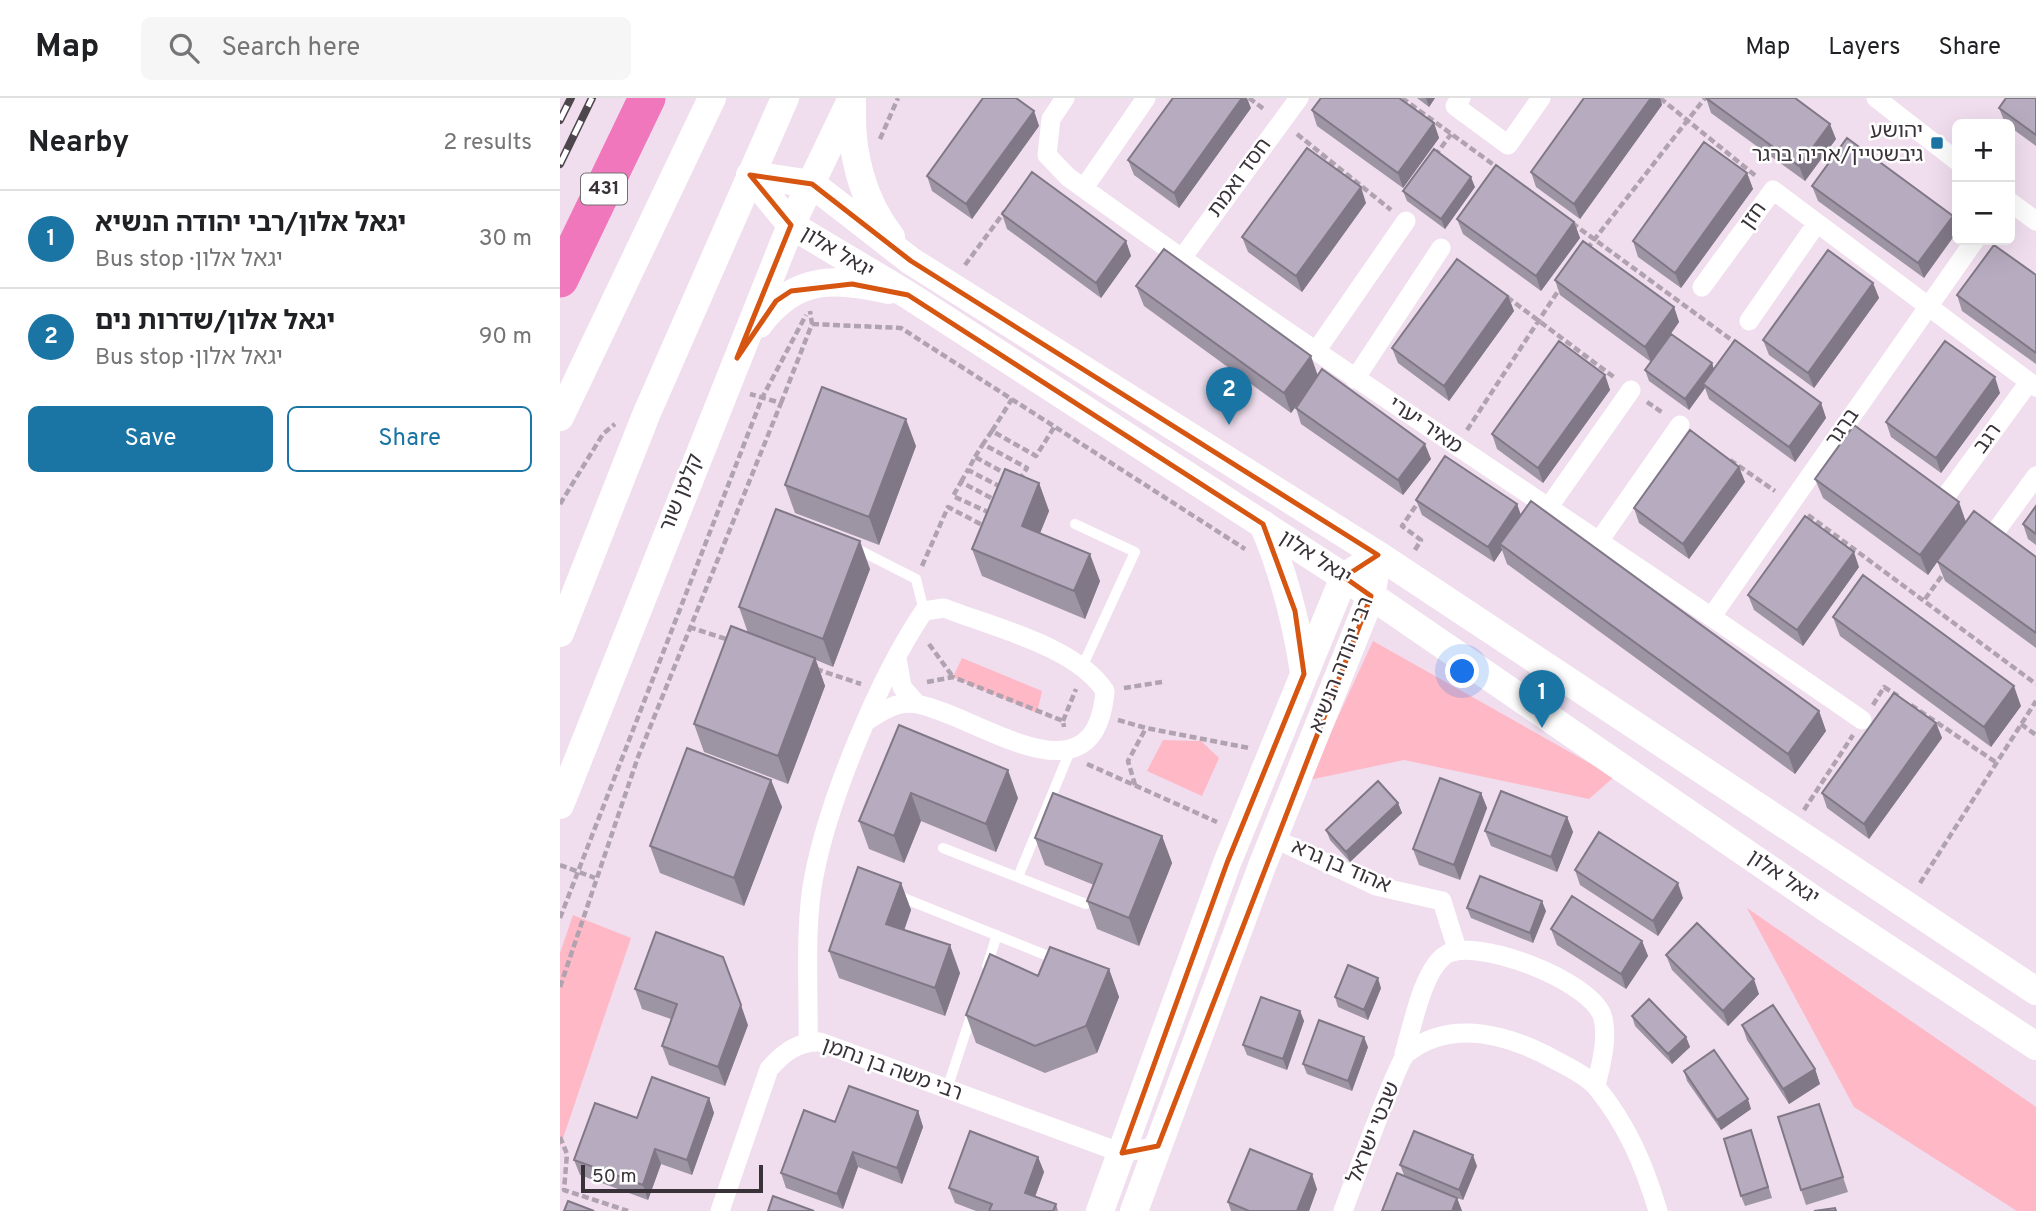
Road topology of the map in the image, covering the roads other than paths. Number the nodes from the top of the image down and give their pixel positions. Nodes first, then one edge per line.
1 (647, 98) edge
2 (712, 98) edge
3 (785, 98) edge
4 (852, 98) edge
5 (1065, 98) edge
6 (1146, 98) edge
7 (1299, 98) edge
8 (1461, 98) edge
9 (1541, 98) edge
10 (1876, 98) edge
11 (1952, 157) edge
12 (750, 175) junction
13 (813, 184) junction
14 (1084, 188) junction
15 (2015, 206) edge
16 (1399, 216) road end
17 (2036, 221) edge
18 (1817, 223) junction
19 (791, 225) junction
20 (1971, 245) edge
21 (1441, 248) dead end
22 (1182, 258) junction
23 (911, 261) junction
24 (560, 279) edge
25 (1702, 288) dead end
26 (908, 295) junction
27 (1927, 308) junction
28 (1749, 321) dead end
29 (1316, 351) junction
30 (737, 358) junction
31 (1355, 379) junction
32 (2032, 384) edge
33 (1631, 390) dead end
34 (560, 417) edge
35 (1680, 425) dead end
36 (2036, 476) edge
37 (1946, 496) edge
38 (1548, 508) junction
39 (1075, 524) dead end
40 (1263, 524) junction
41 (1996, 531) edge
42 (1599, 541) junction
43 (857, 549) edge
44 (1378, 555) junction
45 (1344, 577) junction
46 (1371, 596) junction
47 (1712, 616) junction
48 (919, 618) junction
49 (560, 632) edge
50 (897, 658) junction
51 (1084, 666) junction
52 (1304, 674) junction
53 (916, 703) junction
54 (868, 720) junction
55 (1863, 720) road end
56 (1070, 751) junction
57 (560, 805) edge
58 (1273, 838) junction
59 (943, 848) dead end
60 (1018, 877) junction
61 (885, 890) edge
62 (1086, 904) edge
63 (997, 935) junction
64 (1457, 949) junction
65 (1072, 965) edge
66 (985, 974) edge
67 (2036, 991) edge
68 (976, 999) edge
69 (808, 1042) junction
70 (2036, 1046) edge
71 (1405, 1054) junction
72 (1596, 1086) junction
73 (947, 1089) junction
74 (1158, 1146) junction
75 (1122, 1153) junction
76 (1139, 1199) edge
77 (720, 1211) edge
78 (1100, 1211) edge
79 (1343, 1211) edge
80 (1658, 1211) edge

1 - 24 highway, 431
2 - 34 main road
3 - 12 main road
4 - 13 main road, קלמן שור
4 - 23 main road
5 - 14 street, מאיר יערי
6 - 14 street
7 - 22 street, חסד ואמת
8 - 9 street
10 - 11 street
12 - 13 main road
12 - 19 main road, יגאל אלון
12 - 49 main road
13 - 19 main road, קלמן שור
13 - 23 main road, יגאל אלון
14 - 22 street, מאיר יערי
15 - 17 street
16 - 29 street
18 - 25 street, חזן
18 - 27 street, חזן
18 - 28 street
19 - 26 main road, יגאל אלון
19 - 30 main road, קלמן שור
20 - 27 street, ברגר
21 - 31 street
22 - 29 street, מאיר יערי
23 - 44 main road, יגאל אלון
26 - 30 main road
26 - 40 main road, יגאל אלון
27 - 32 street, רגב
27 - 47 street, ברגר
29 - 31 street, מאיר יערי
30 - 57 main road, קלמן שור
31 - 38 street, מאיר יערי
32 - 37 street, רגב
33 - 38 street
35 - 42 street
36 - 41 street
38 - 42 street, מאיר יערי
39 - 51 lane
40 - 45 main road, יגאל אלון
40 - 52 main road
42 - 47 street, מאיר יערי
43 - 48 lane
44 - 45 main road, רבי יהודה הנשיא
44 - 46 main road, רבי יהודה הנשיא
44 - 67 main road, יגאל אלון
45 - 46 main road, יגאל אלון
45 - 52 main road, רבי יהודה הנשיא
46 - 58 main road, רבי יהודה הנשיא
46 - 70 main road, יגאל אלון
47 - 55 street, מאיר יערי
48 - 50 street
48 - 51 street
50 - 53 street
50 - 54 street
51 - 56 street
52 - 75 main road, רבי יהודה הנשיא
53 - 54 street
53 - 56 street
54 - 69 street
56 - 60 lane
58 - 64 street, אהוד בן גרא
58 - 74 main road, רבי יהודה הנשיא
59 - 60 lane
60 - 62 lane
61 - 63 lane
63 - 65 lane
63 - 66 lane
64 - 71 street, שבטי ישראל
64 - 72 street
68 - 73 lane
69 - 73 street, רבי משה בן נחמן
69 - 77 street, רבי משה בן נחמן
71 - 72 street, שבטי ישראל
71 - 79 street, שבטי ישראל
72 - 80 street, שבטי ישראל
73 - 75 street, רבי משה בן נחמן
74 - 75 street
74 - 76 main road, רבי יהודה הנשיא
75 - 76 street
75 - 78 main road, רבי יהודה הנשיא

